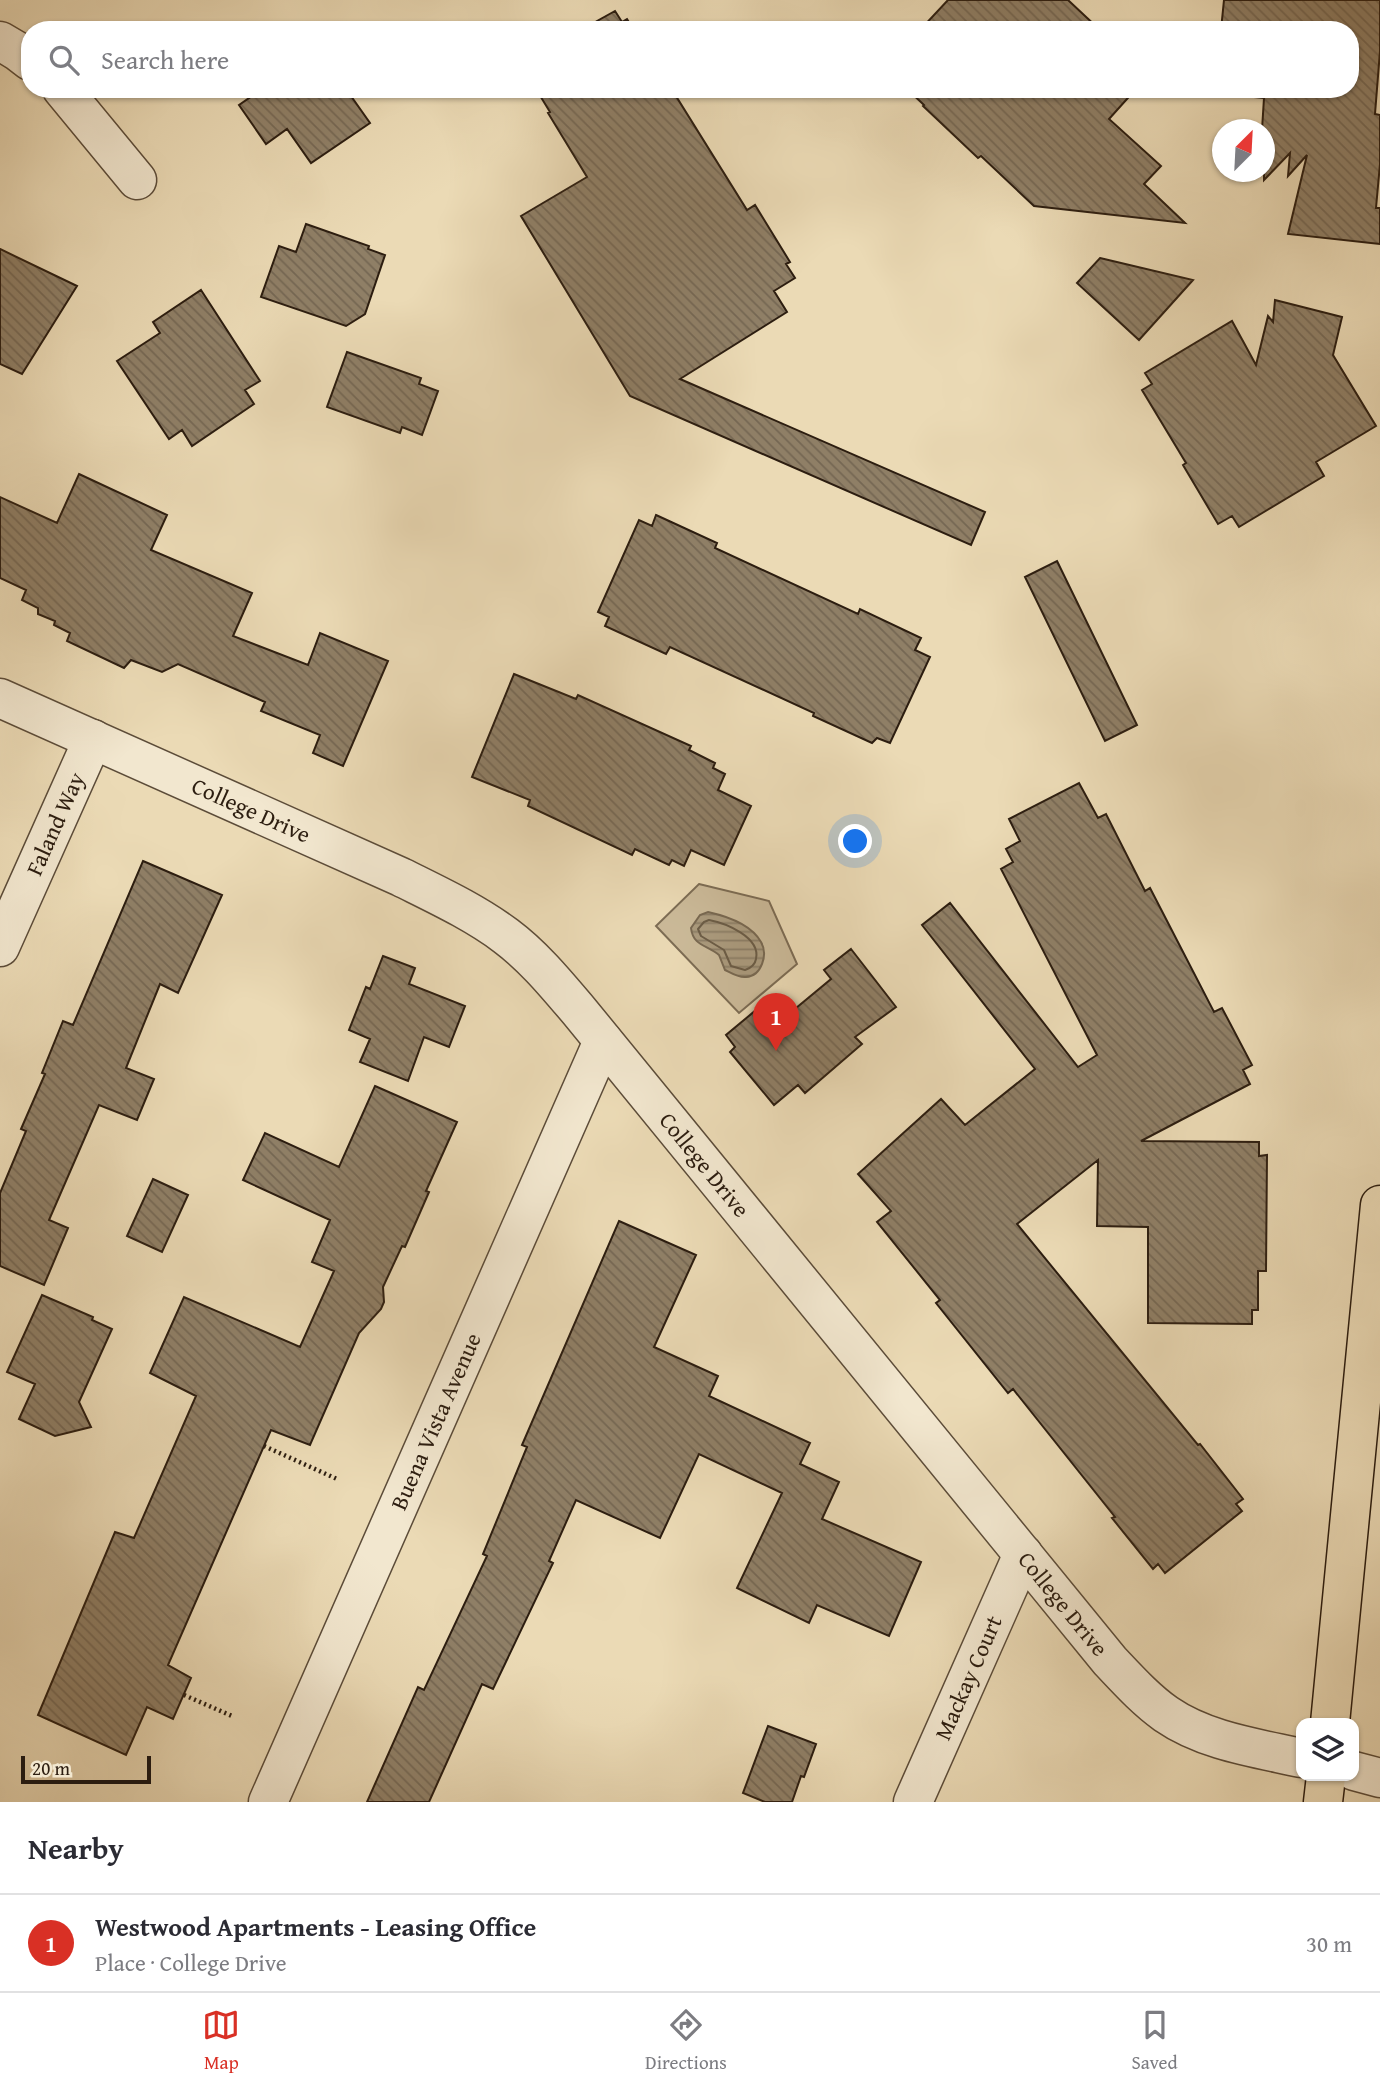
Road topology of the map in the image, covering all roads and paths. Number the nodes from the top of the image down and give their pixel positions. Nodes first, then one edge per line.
1 (0, 41) edge
2 (21, 54) edge
3 (69, 98) edge
4 (137, 180) dead end
5 (0, 698) edge
6 (93, 739) junction
7 (0, 947) edge
8 (603, 1041) junction
9 (1380, 1205) edge
10 (264, 1446) dead end
11 (337, 1479) dead end
12 (1023, 1554) junction
13 (184, 1695) dead end
14 (232, 1716) dead end
15 (1331, 1718) edge
16 (1296, 1757) edge
17 (1359, 1772) edge
18 (1380, 1778) edge
19 (1326, 1781) edge
20 (268, 1802) edge
21 (913, 1802) edge
22 (1324, 1802) edge

1 - 2 street
3 - 4 street
5 - 6 street, College Drive
6 - 7 street, Faland Way
6 - 8 street, College Drive
8 - 12 street, College Drive
8 - 20 street, Buena Vista Avenue
9 - 15 main road
10 - 11 path
12 - 16 street, College Drive
12 - 21 street, Mackay Court
13 - 14 path
17 - 18 street
19 - 22 main road

